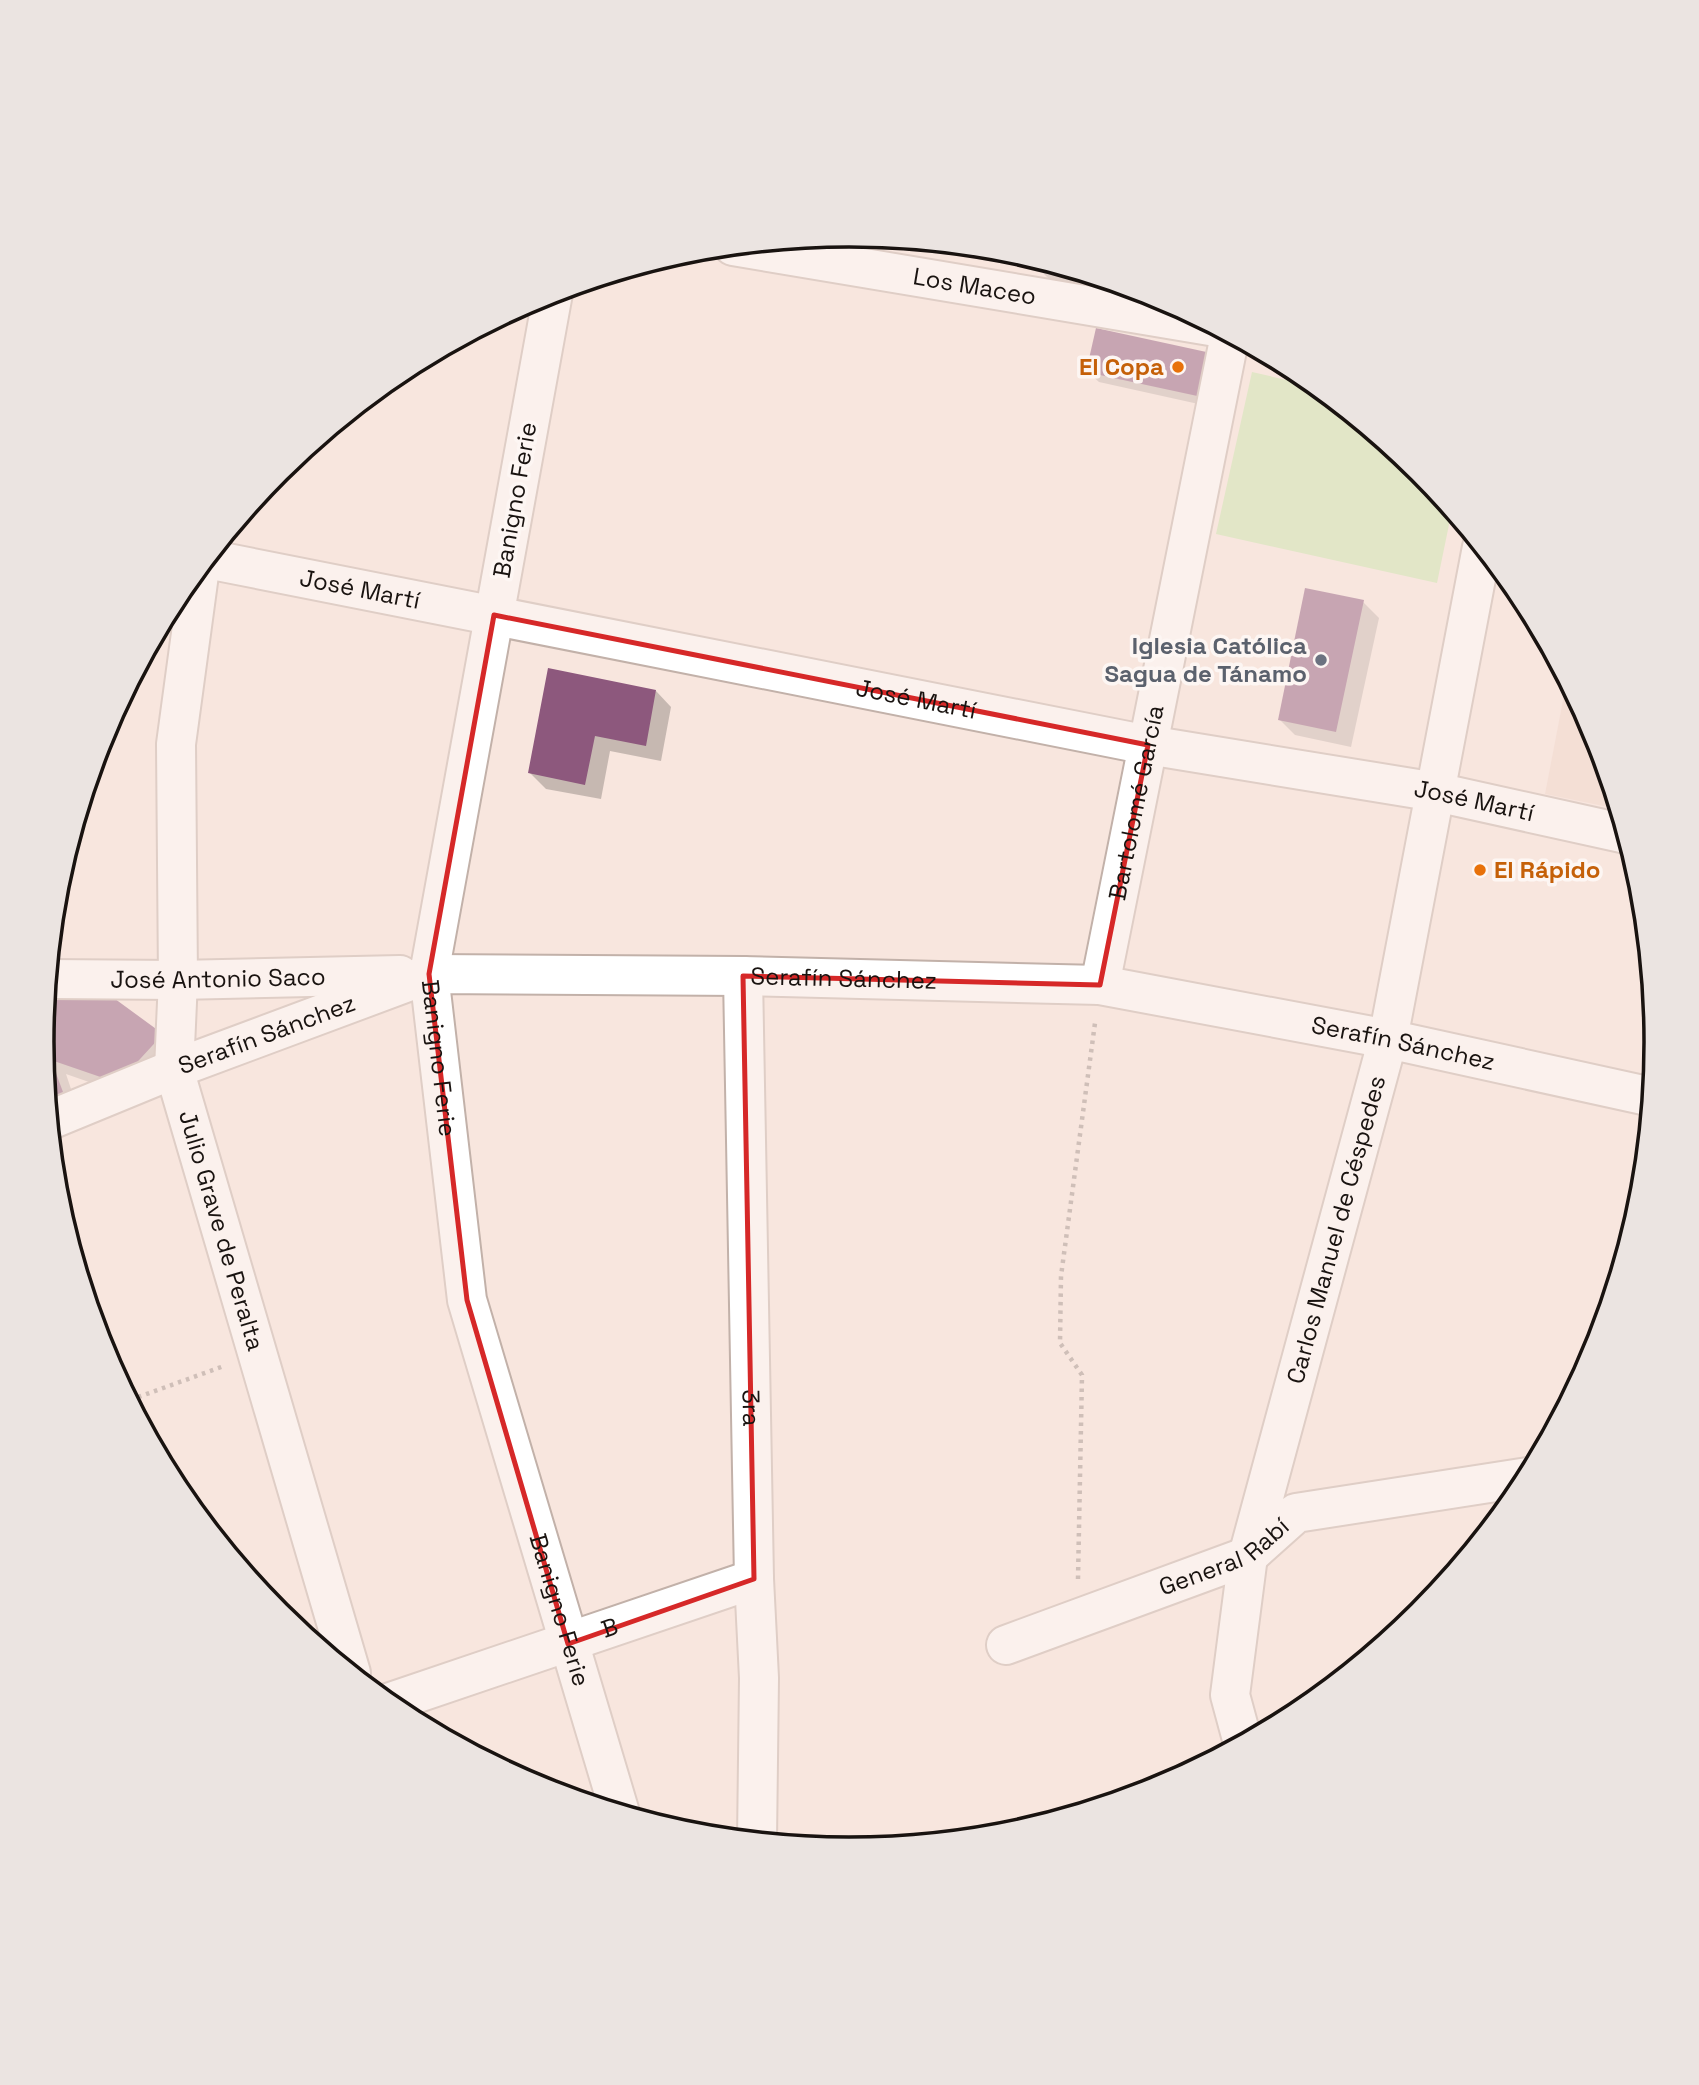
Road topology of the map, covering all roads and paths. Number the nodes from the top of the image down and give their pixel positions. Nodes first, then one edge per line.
1 (768, 252) edge
2 (550, 306) edge
3 (1185, 322) edge
4 (1228, 344) edge
5 (1480, 558) edge
6 (217, 561) edge
7 (197, 588) edge
8 (494, 615) junction
9 (1148, 745) junction
10 (1436, 792) junction
11 (1616, 832) edge
12 (429, 974) junction
13 (743, 976) junction
14 (57, 979) edge
15 (178, 980) junction
16 (1100, 985) junction
17 (1388, 1039) junction
18 (174, 1069) junction
19 (1643, 1095) edge
20 (58, 1117) edge
21 (258, 1354) junction
22 (138, 1397) edge
23 (1514, 1479) edge
24 (1248, 1556) junction
25 (754, 1579) junction
26 (1077, 1619) junction
27 (568, 1644) junction
28 (1006, 1645) dead end
29 (347, 1658) edge
30 (401, 1699) edge
31 (1241, 1734) edge
32 (617, 1803) edge
33 (757, 1832) edge

1 - 3 street, Los Maceo
2 - 8 street, Banigno Ferie
4 - 9 street, Bartolomé García
5 - 10 street, Carlos Manuel de Céspedes
6 - 8 street, José Martí
7 - 15 street, Julio Grave de Peralta
8 - 9 street, José Martí
8 - 12 street, Banigno Ferie
9 - 10 street, José Martí
9 - 16 street, Bartolomé García
10 - 11 street, José Martí
10 - 17 street, Carlos Manuel de Céspedes
12 - 13 street, Serafín Sánchez
12 - 15 street, José Antonio Saco
12 - 18 street, Serafín Sánchez
12 - 27 street, Banigno Ferie
13 - 16 street, Serafín Sánchez
13 - 25 street, 3ra
14 - 15 street, José Antonio Saco
15 - 18 street, Julio Grave de Peralta
16 - 17 street, Serafín Sánchez
16 - 26 path
17 - 19 street, Serafín Sánchez
17 - 24 street, Carlos Manuel de Céspedes
18 - 20 street, Serafín Sánchez
18 - 21 street, Julio Grave de Peralta
21 - 22 path
21 - 29 street, Julio Grave de Peralta
23 - 24 street, General Rabí
24 - 26 street, General Rabí
24 - 31 street, Carlos Manuel de Céspedes
25 - 27 street, B
25 - 33 street, 3ra
26 - 28 street, General Rabí
27 - 30 street, B
27 - 32 street, Banigno Ferie

